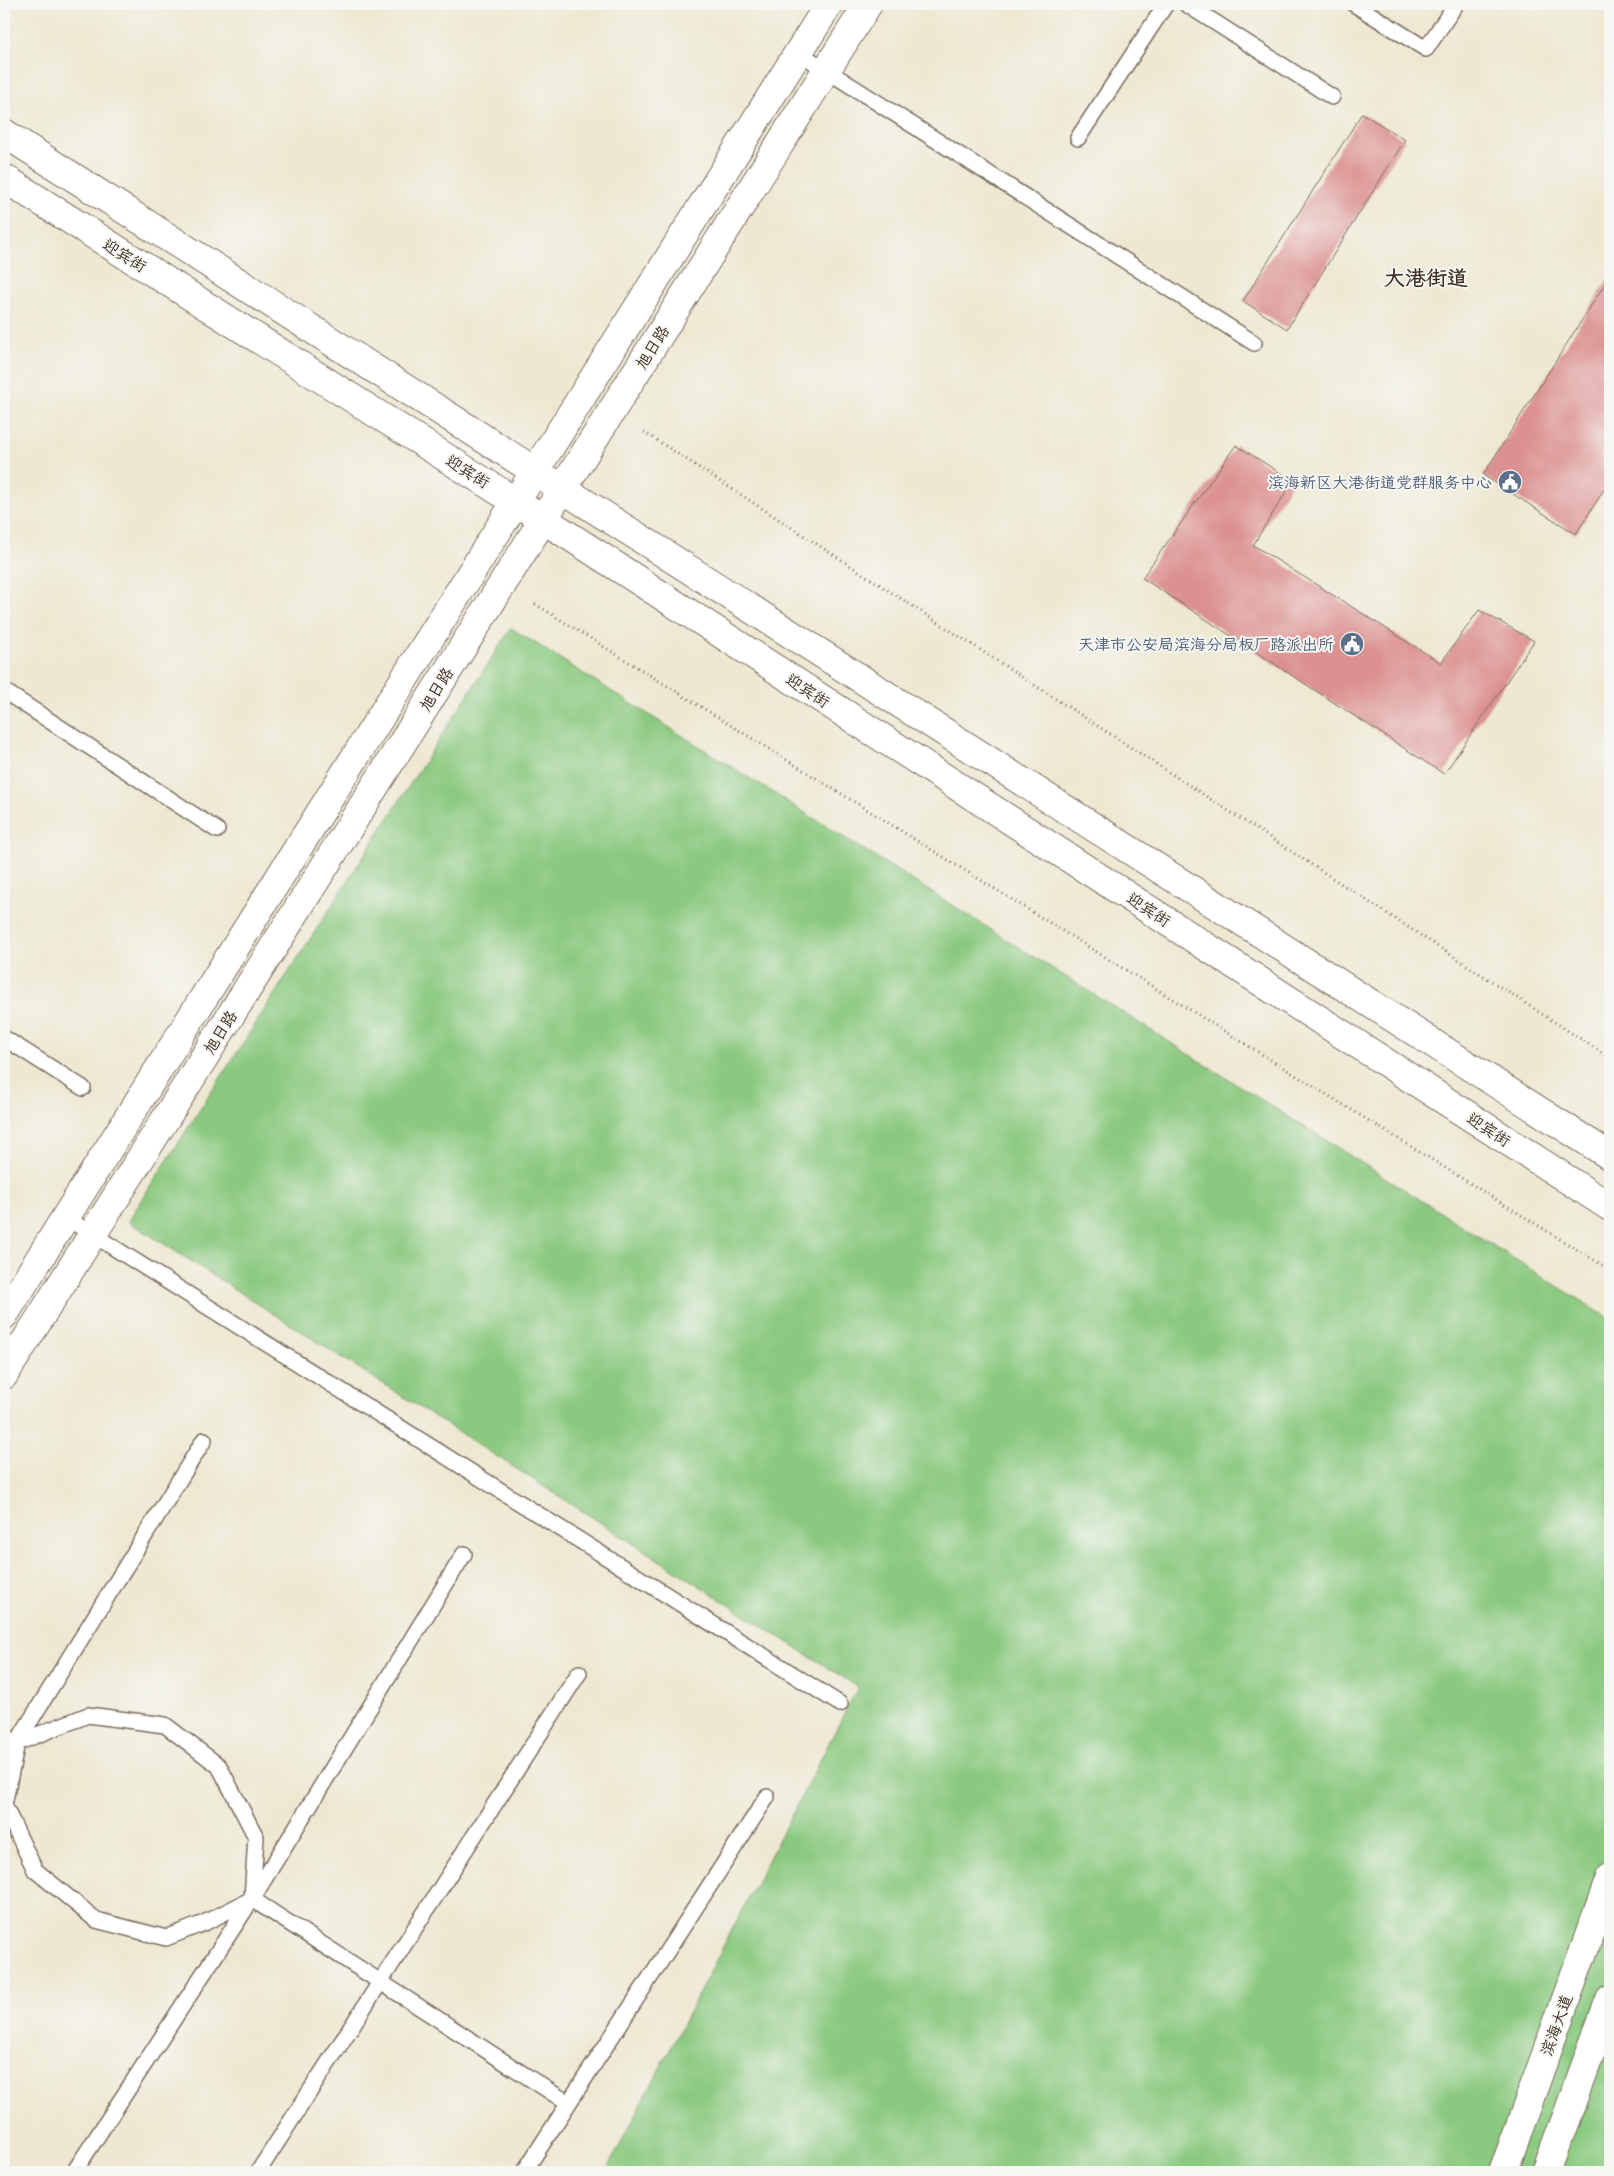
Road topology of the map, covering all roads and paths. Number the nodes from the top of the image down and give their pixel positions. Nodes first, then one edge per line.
1 (868, 4) edge
2 (1166, 4) edge
3 (1186, 4) edge
4 (1354, 4) edge
5 (1456, 4) edge
6 (824, 5) edge
7 (854, 27) junction
8 (798, 52) junction
9 (827, 72) junction
10 (1332, 97) dead end
11 (4, 133) edge
12 (1078, 138) dead end
13 (4, 178) edge
14 (1254, 343) dead end
15 (644, 432) dead end
16 (536, 470) junction
17 (563, 488) junction
18 (516, 502) junction
19 (543, 519) junction
20 (535, 604) dead end
21 (4, 691) edge
22 (217, 830) dead end
23 (4, 1038) edge
24 (1610, 1058) edge
25 (83, 1088) dead end
26 (1610, 1156) edge
27 (1610, 1207) edge
28 (66, 1217) junction
29 (92, 1233) junction
30 (1610, 1270) edge
31 (4, 1315) edge
32 (4, 1375) edge
33 (204, 1440) dead end
34 (464, 1554) dead end
35 (579, 1673) dead end
36 (840, 1704) dead end
37 (4, 1736) edge
38 (17, 1743) junction
39 (4, 1765) edge
40 (767, 1797) dead end
41 (1610, 1878) edge
42 (252, 1899) junction
43 (380, 1982) junction
44 (1610, 1999) edge
45 (568, 2103) junction
46 (74, 2172) edge
47 (258, 2172) edge
48 (524, 2172) edge
49 (1502, 2172) edge
50 (1546, 2172) edge

1 - 7 main road, 旭日路
2 - 12 lane
3 - 10 lane
4 - 5 lane
6 - 7 lane
6 - 8 main road, 旭日路
7 - 9 main road, 旭日路
8 - 9 lane
8 - 16 main road, 旭日路
9 - 14 lane
9 - 17 main road, 旭日路
11 - 16 main road
13 - 18 main road, 迎宾街
15 - 24 path
16 - 17 main road
16 - 18 main road, 旭日路
17 - 19 main road, 旭日路
17 - 26 main road
18 - 19 main road, 迎宾街
18 - 28 main road, 旭日路
19 - 27 main road, 迎宾街
19 - 29 main road, 旭日路
20 - 30 path
21 - 22 lane
23 - 25 lane
28 - 29 lane
28 - 31 main road, 旭日路
29 - 32 main road, 旭日路
29 - 36 lane
33 - 38 lane
34 - 42 lane
35 - 43 lane
37 - 38 lane
38 - 39 lane
38 - 42 lane
38 - 42 lane
40 - 45 lane
41 - 49 main road, 滨海大道
42 - 43 lane
42 - 46 lane
43 - 45 lane
43 - 47 lane
44 - 50 main road
45 - 48 lane

